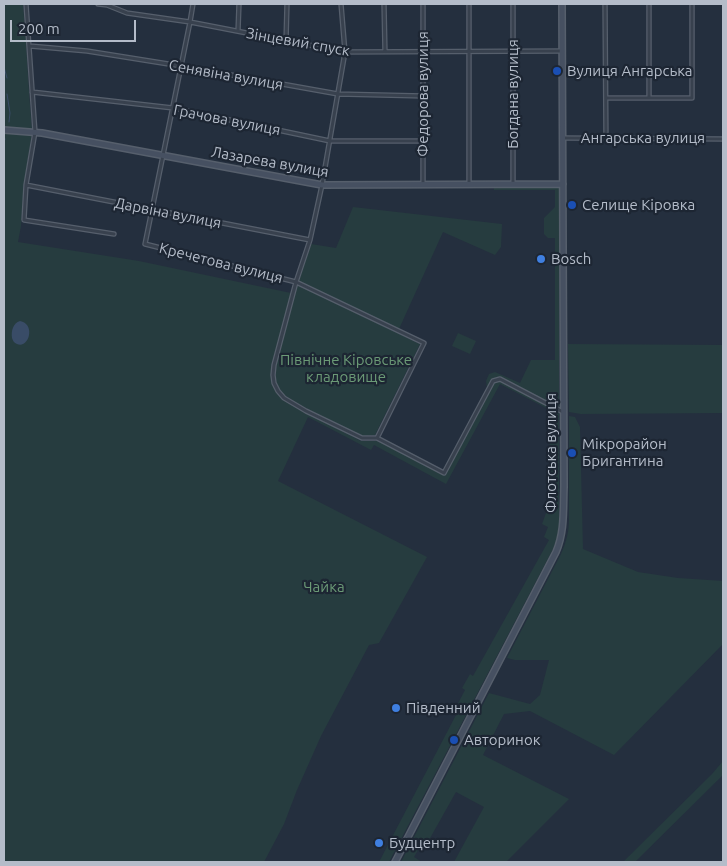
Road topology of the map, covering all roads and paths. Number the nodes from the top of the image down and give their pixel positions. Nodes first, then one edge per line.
1 (26, 4) edge
2 (98, 4) edge
3 (193, 4) edge
4 (239, 4) edge
5 (287, 4) edge
6 (341, 4) edge
7 (384, 4) edge
8 (423, 4) edge
9 (469, 4) edge
10 (513, 4) edge
11 (562, 4) edge
12 (605, 4) edge
13 (648, 4) edge
14 (692, 4) edge
15 (190, 22) junction
16 (238, 31) junction
17 (286, 41) junction
18 (30, 46) junction
19 (513, 51) junction
20 (562, 51) junction
21 (346, 52) junction
22 (385, 52) junction
23 (423, 52) junction
24 (469, 52) junction
25 (181, 66) junction
26 (32, 92) junction
27 (338, 94) junction
28 (423, 96) junction
29 (606, 98) junction
30 (649, 98) junction
31 (173, 108) junction
32 (4, 130) edge
33 (35, 132) junction
34 (562, 138) junction
35 (606, 139) junction
36 (723, 139) edge
37 (330, 141) junction
38 (423, 141) junction
39 (163, 156) junction
40 (469, 184) junction
41 (513, 184) junction
42 (563, 184) junction
43 (322, 185) junction
44 (423, 185) junction
45 (26, 186) junction
46 (152, 209) junction
47 (114, 234) dead end
48 (310, 240) junction
49 (296, 282) junction
50 (563, 412) junction
51 (377, 438) junction
52 (395, 862) edge

1 - 18 street
2 - 15 street, Зінцевий спуск
3 - 15 street
4 - 16 street
5 - 17 street
6 - 21 street
7 - 22 street
8 - 23 street, Федорова вулиця
9 - 24 street
10 - 19 street, Богдана вулиця
11 - 20 street, Флотська вулиця
12 - 29 street
13 - 30 street
14 - 30 street
15 - 16 street, Зінцевий спуск
15 - 25 street
16 - 17 street, Зінцевий спуск
17 - 21 street, Зінцевий спуск
18 - 25 street, Сенявіна вулиця
18 - 26 street
19 - 20 street, Зінцевий спуск
19 - 24 street, Зінцевий спуск
19 - 41 street, Богдана вулиця
20 - 34 street, Флотська вулиця
21 - 22 street, Зінцевий спуск
21 - 27 street
22 - 23 street, Зінцевий спуск
23 - 24 street, Зінцевий спуск
23 - 28 street, Федорова вулиця
24 - 40 street
25 - 27 street, Сенявіна вулиця
25 - 31 street
26 - 31 street, Грачова вулиця
26 - 33 street
27 - 28 street, Сенявіна вулиця
27 - 37 street
28 - 38 street, Федорова вулиця
29 - 30 street
29 - 35 street
31 - 37 street, Грачова вулиця
31 - 39 street
32 - 33 street, Лазарева вулиця
33 - 39 street, Лазарева вулиця
33 - 45 street
34 - 35 street, Ангарська вулиця
34 - 42 street, Флотська вулиця
35 - 36 street, Ангарська вулиця
37 - 38 street, Грачова вулиця
37 - 43 street
38 - 44 street, Федорова вулиця
39 - 43 street, Лазарева вулиця
39 - 46 street
40 - 41 street, Лазарева вулиця
40 - 44 street, Лазарева вулиця
41 - 42 street, Лазарева вулиця
42 - 50 street, Флотська вулиця
43 - 44 street, Лазарева вулиця
43 - 48 street
45 - 46 street, Дарвіна вулиця
45 - 47 street
46 - 48 street, Дарвіна вулиця
46 - 49 street, Кречетова вулиця
48 - 49 street
49 - 51 street
49 - 51 street, Кречетова вулиця
50 - 51 street
50 - 52 street, Флотська вулиця

